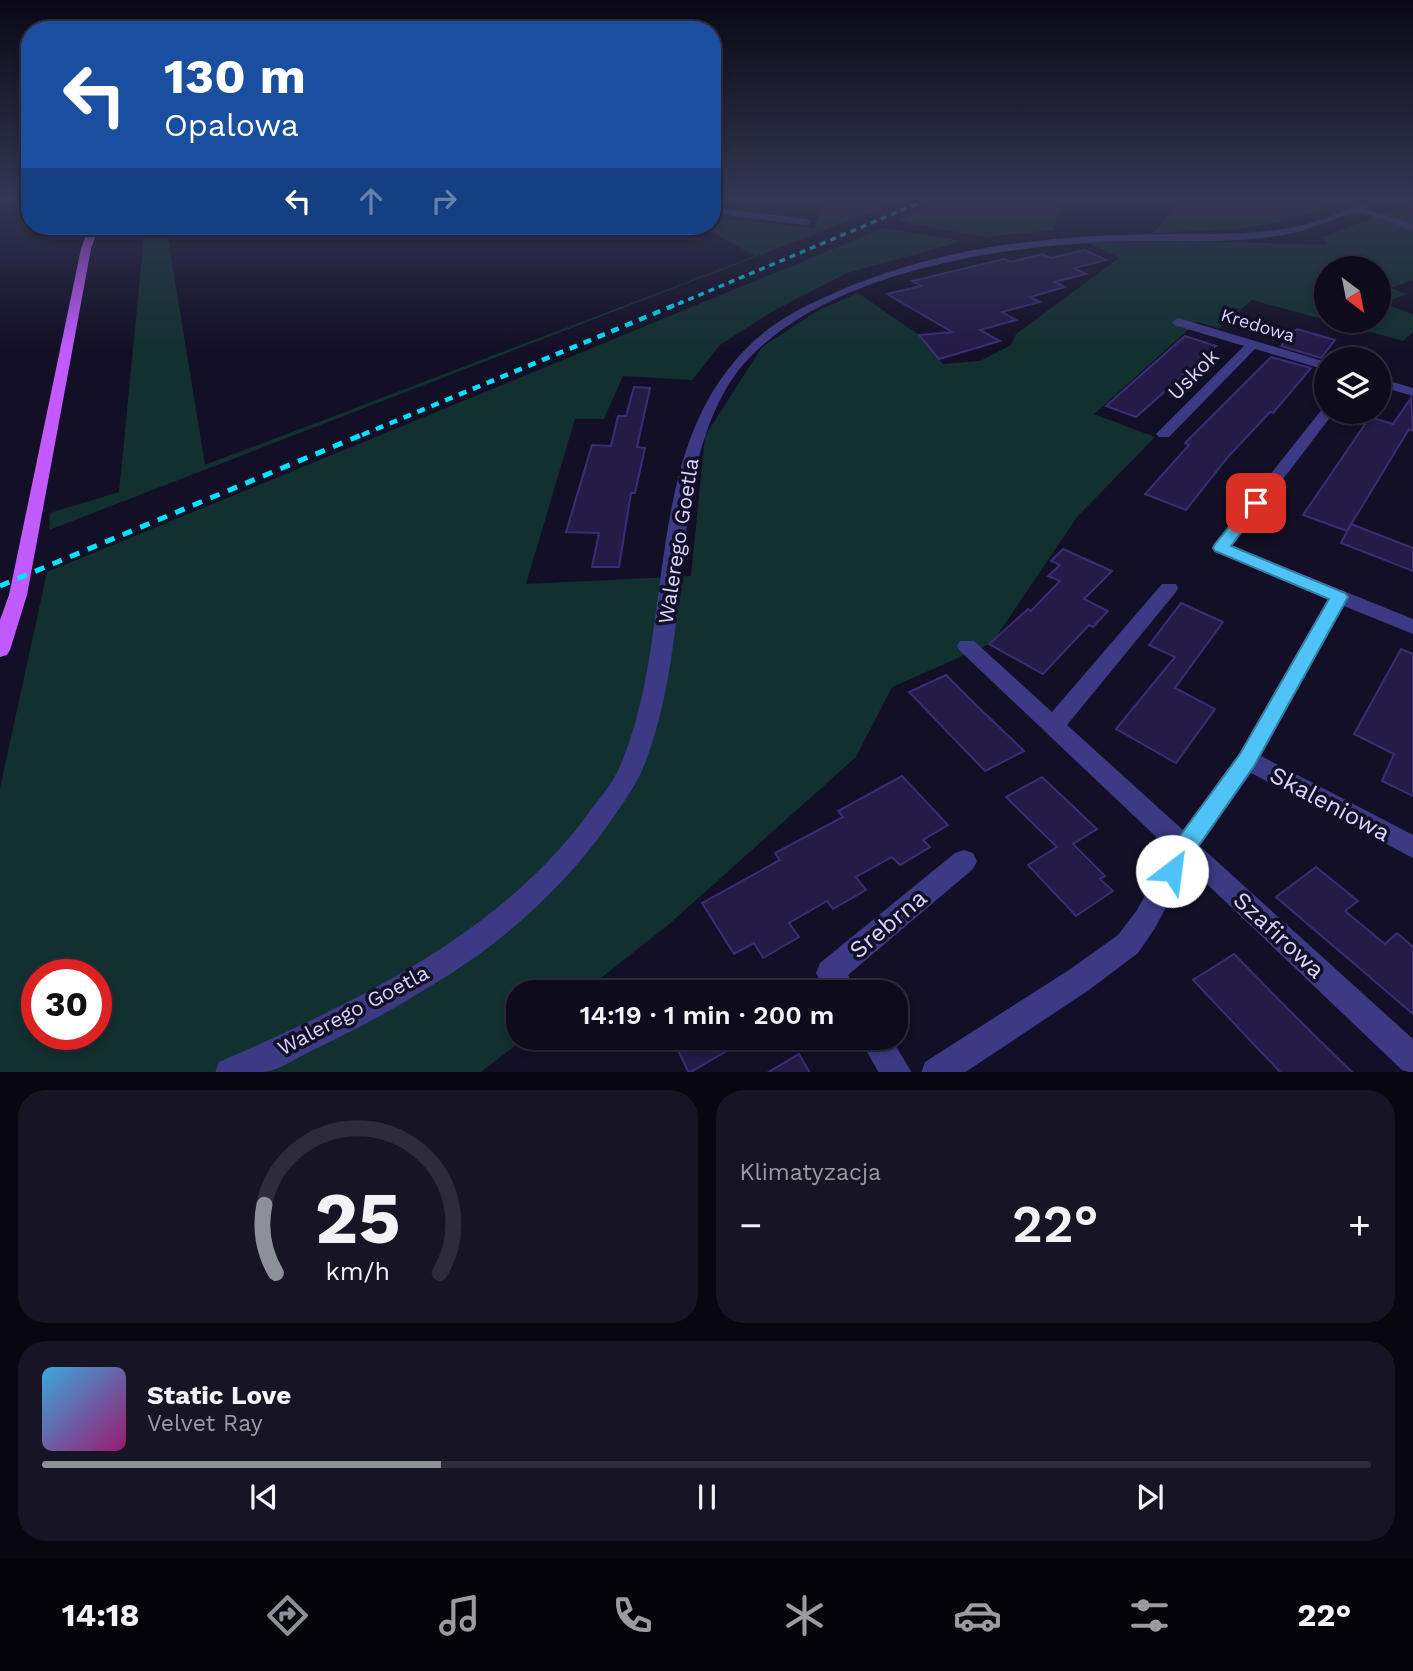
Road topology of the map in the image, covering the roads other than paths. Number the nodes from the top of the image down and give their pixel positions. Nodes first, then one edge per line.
1 (1008, 248) edge
2 (86, 249) edge
3 (1178, 322) dead end
4 (1253, 344) junction
5 (1314, 362) edge
6 (1391, 385) edge
7 (1413, 391) edge
8 (1318, 424) edge
9 (1164, 434) dead end
10 (1169, 588) dead end
11 (1339, 597) junction
12 (1413, 627) edge
13 (967, 646) dead end
14 (0, 650) edge
15 (1052, 727) junction
16 (1247, 760) junction
17 (1185, 847) junction
18 (1413, 847) edge
19 (964, 860) dead end
20 (834, 980) edge
21 (882, 1050) edge
22 (1413, 1059) edge
23 (232, 1072) edge
24 (896, 1072) edge
25 (938, 1072) edge

1 - 23 street, Walerego Goetla
2 - 14 main road
3 - 4 street, Kredowa
4 - 5 street, Kredowa
4 - 9 street, Uskok
6 - 7 street
8 - 11 street
10 - 15 street
11 - 12 street
11 - 16 street
13 - 15 street, Szafirowa
15 - 17 street, Szafirowa
16 - 17 street
16 - 18 street, Skaleniowa
17 - 22 street, Szafirowa
17 - 25 street
19 - 20 street, Srebrna
21 - 24 street

